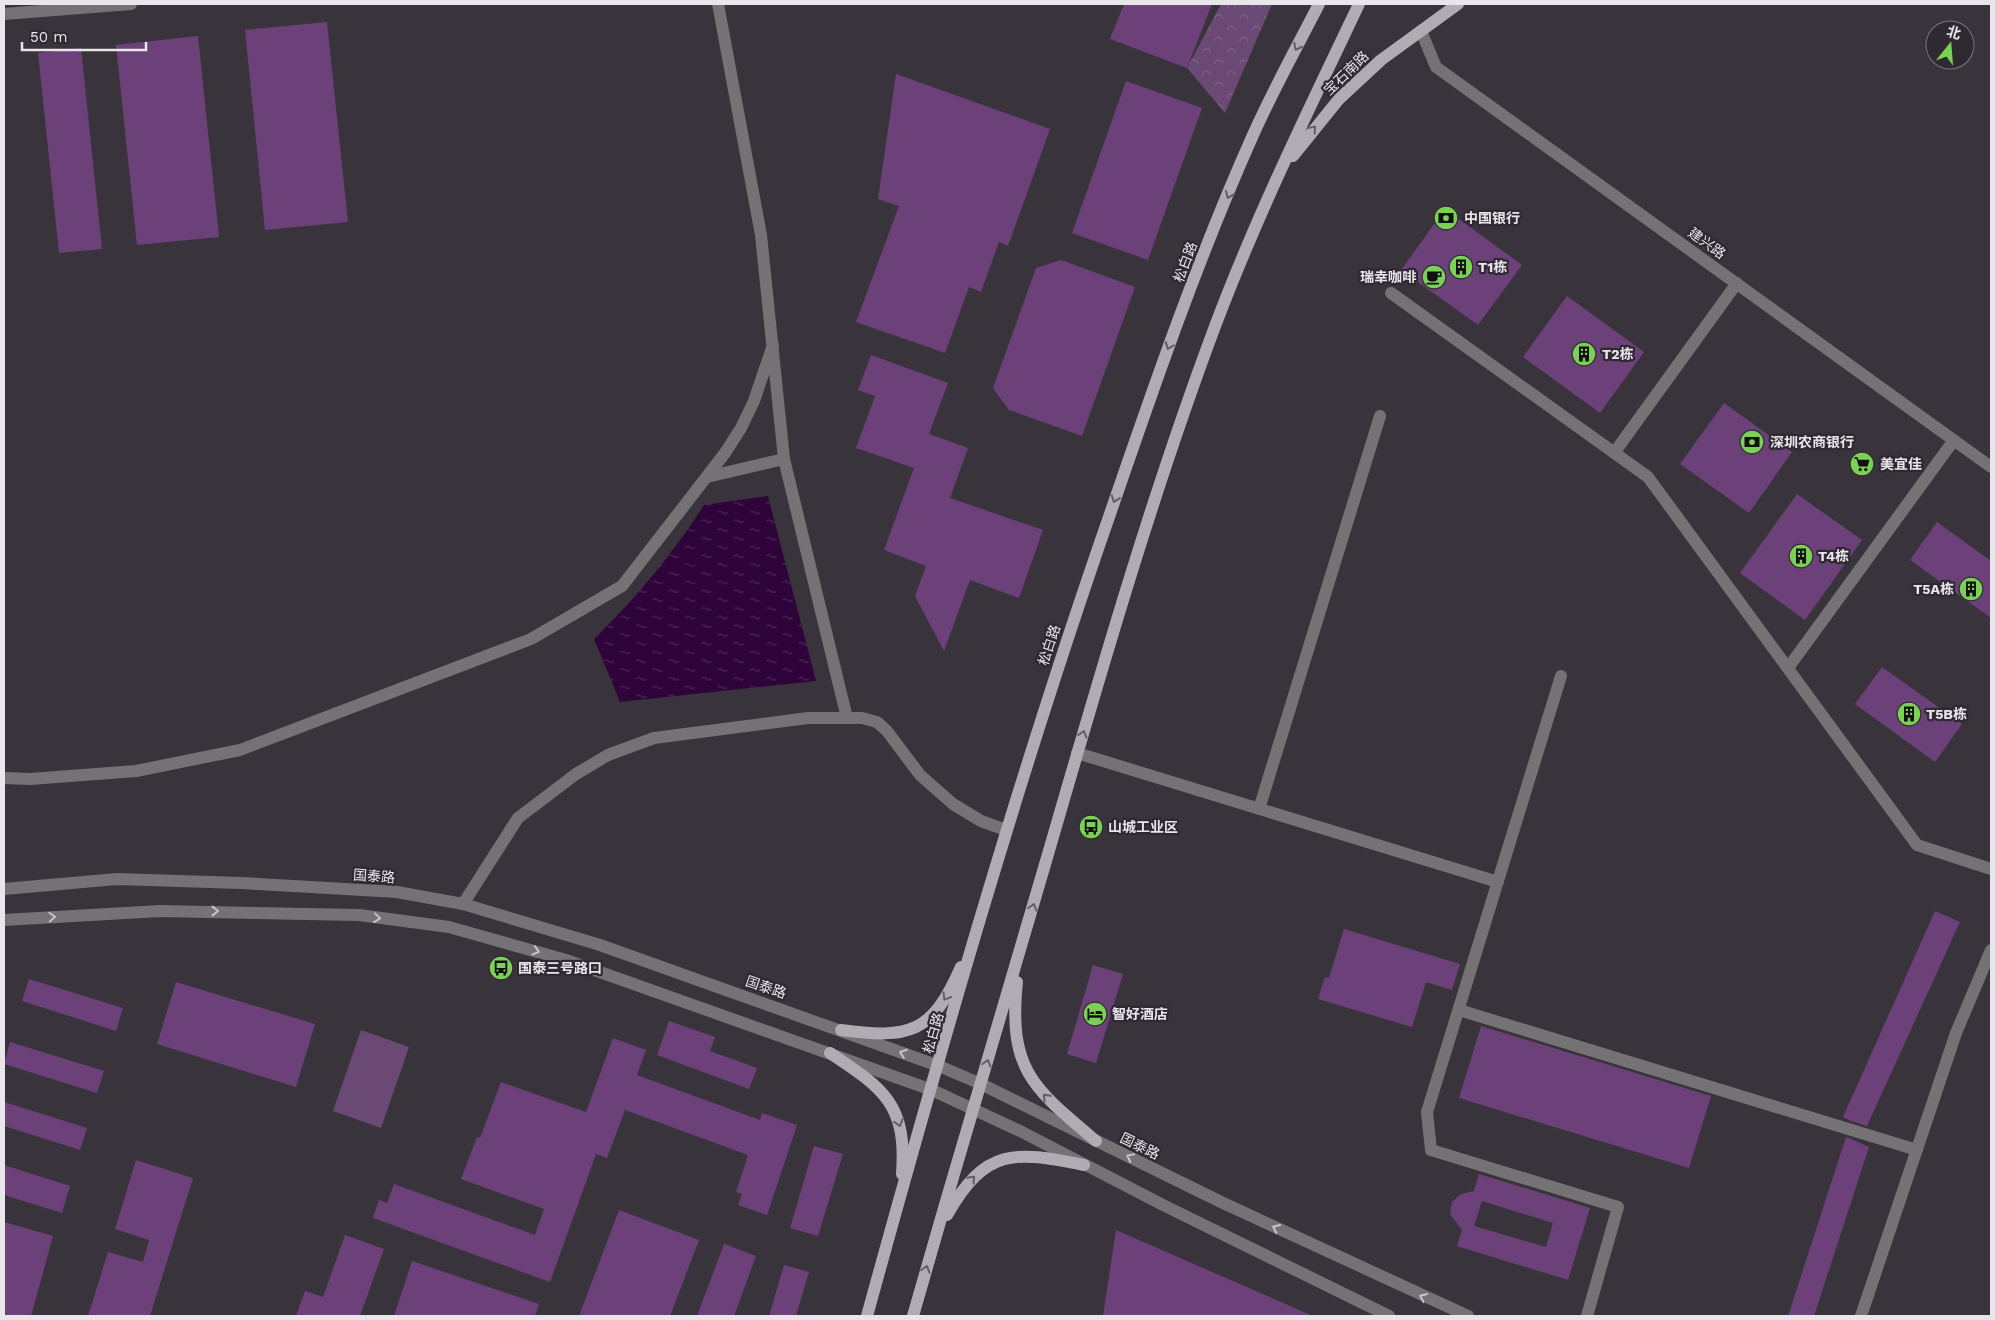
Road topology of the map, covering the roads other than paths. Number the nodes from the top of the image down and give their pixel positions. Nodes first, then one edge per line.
1 (131, 4) edge
2 (718, 4) edge
3 (1318, 4) edge
4 (1359, 4) edge
5 (1458, 4) edge
6 (4, 14) edge
7 (1421, 31) junction
8 (1274, 182) junction
9 (1737, 284) junction
10 (1391, 293) dead end
11 (773, 345) junction
12 (1380, 416) dead end
13 (1954, 440) junction
14 (1614, 453) junction
15 (784, 459) junction
16 (1991, 467) edge
17 (707, 476) junction
18 (1788, 668) junction
19 (1561, 676) dead end
20 (847, 718) junction
21 (1078, 753) junction
22 (4, 778) edge
23 (1259, 809) junction
24 (1006, 830) junction
25 (1991, 869) edge
26 (1498, 882) junction
27 (4, 889) edge
28 (463, 904) junction
29 (4, 920) edge
30 (980, 921) junction
31 (1991, 950) edge
32 (1020, 951) junction
33 (1459, 1010) junction
34 (840, 1030) junction
35 (830, 1053) junction
36 (939, 1066) junction
37 (981, 1084) junction
38 (932, 1090) junction
39 (973, 1109) junction
40 (1096, 1141) junction
41 (1917, 1150) junction
42 (1084, 1165) junction
43 (900, 1197) junction
44 (936, 1234) junction
45 (868, 1316) edge
46 (913, 1316) edge
47 (1389, 1316) edge
48 (1468, 1316) edge
49 (1587, 1316) edge
50 (1861, 1316) edge

1 - 6 street
2 - 11 street
3 -> 24 main road, 松白路
4 - 8 main road
5 - 7 main road, 宝石南路
8 -> 7 main road, 宝石南路
7 - 9 street, 建兴路
21 -> 8 main road
9 - 13 street, 建兴路
9 - 14 street
10 - 14 street
11 - 15 street
11 - 17 street
12 - 23 street
13 - 16 street, 建兴路
13 - 18 street
14 - 18 street
15 - 17 street
15 - 20 street
17 - 22 street
18 - 25 street
19 - 26 street
20 - 24 street
20 - 28 street
21 - 23 street
32 -> 21 main road
23 - 26 street
24 - 30 main road, 松白路
26 - 33 street
27 - 28 street, 国泰路
28 - 34 street, 国泰路
29 -> 35 street
30 -> 34 main road
30 - 36 main road, 松白路
31 - 41 street
37 -> 32 main road
40 -> 32 main road
33 - 41 street
33 - 49 street
36 -> 34 street, 国泰路
35 - 38 street
35 -> 43 main road
36 - 37 street, 国泰路
36 - 38 main road, 松白路
37 - 39 main road
37 - 40 street, 国泰路
38 - 39 street
38 - 43 main road, 松白路
39 - 42 street
39 - 44 main road
48 -> 40 street, 国泰路
41 - 50 street
44 -> 42 main road
42 - 47 street
43 - 45 main road, 松白路
46 -> 44 main road

